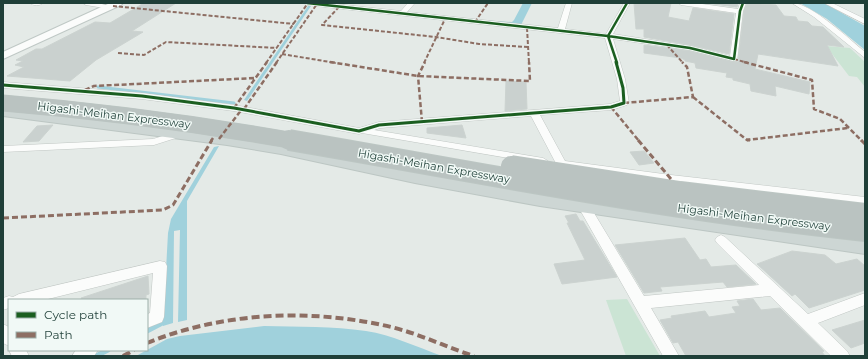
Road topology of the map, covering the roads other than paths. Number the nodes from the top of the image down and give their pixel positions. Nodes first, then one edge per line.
1 (33, 3) edge
2 (40, 3) edge
3 (86, 3) edge
4 (312, 3) edge
5 (412, 3) edge
6 (569, 3) edge
7 (627, 3) edge
8 (681, 3) edge
9 (743, 3) edge
10 (795, 3) edge
11 (827, 3) edge
12 (114, 5) edge
13 (740, 11) junction
14 (402, 14) junction
15 (853, 16) junction
16 (865, 16) edge
17 (865, 22) edge
18 (561, 30) junction
19 (608, 36) junction
20 (3, 56) edge
21 (865, 56) edge
22 (3, 85) edge
23 (3, 93) edge
24 (3, 103) edge
25 (3, 111) edge
26 (534, 113) junction
27 (359, 130) junction
28 (179, 134) junction
29 (3, 149) edge
30 (561, 164) junction
31 (865, 201) edge
32 (584, 206) junction
33 (865, 214) edge
34 (865, 231) edge
35 (721, 240) dead end
36 (865, 246) edge
37 (771, 290) junction
38 (22, 299) edge
39 (865, 299) edge
40 (639, 303) junction
41 (148, 321) edge
42 (805, 322) junction
43 (671, 356) edge
44 (842, 356) edge

1 - 2 street
3 - 12 street
4 - 14 street
5 - 14 street
6 - 18 street
7 - 19 street
8 - 13 street
9 - 13 street
10 - 21 street
11 - 15 street
12 - 20 main road
13 - 19 street
14 - 18 street
15 - 16 street
15 - 17 street
18 - 19 street
19 - 26 street
22 - 27 street
23 - 33 highway, Higashi-Meihan Expressway, bridge
24 - 34 highway, Higashi-Meihan Expressway, bridge
25 - 28 main road
26 - 27 street
26 - 30 street
27 - 30 street
28 - 29 street
28 - 32 main road
30 - 31 street
30 - 32 street
32 - 36 main road
32 - 40 street
35 - 37 street
37 - 40 street
37 - 42 street
38 - 41 street
39 - 42 street
40 - 43 street
42 - 44 street

